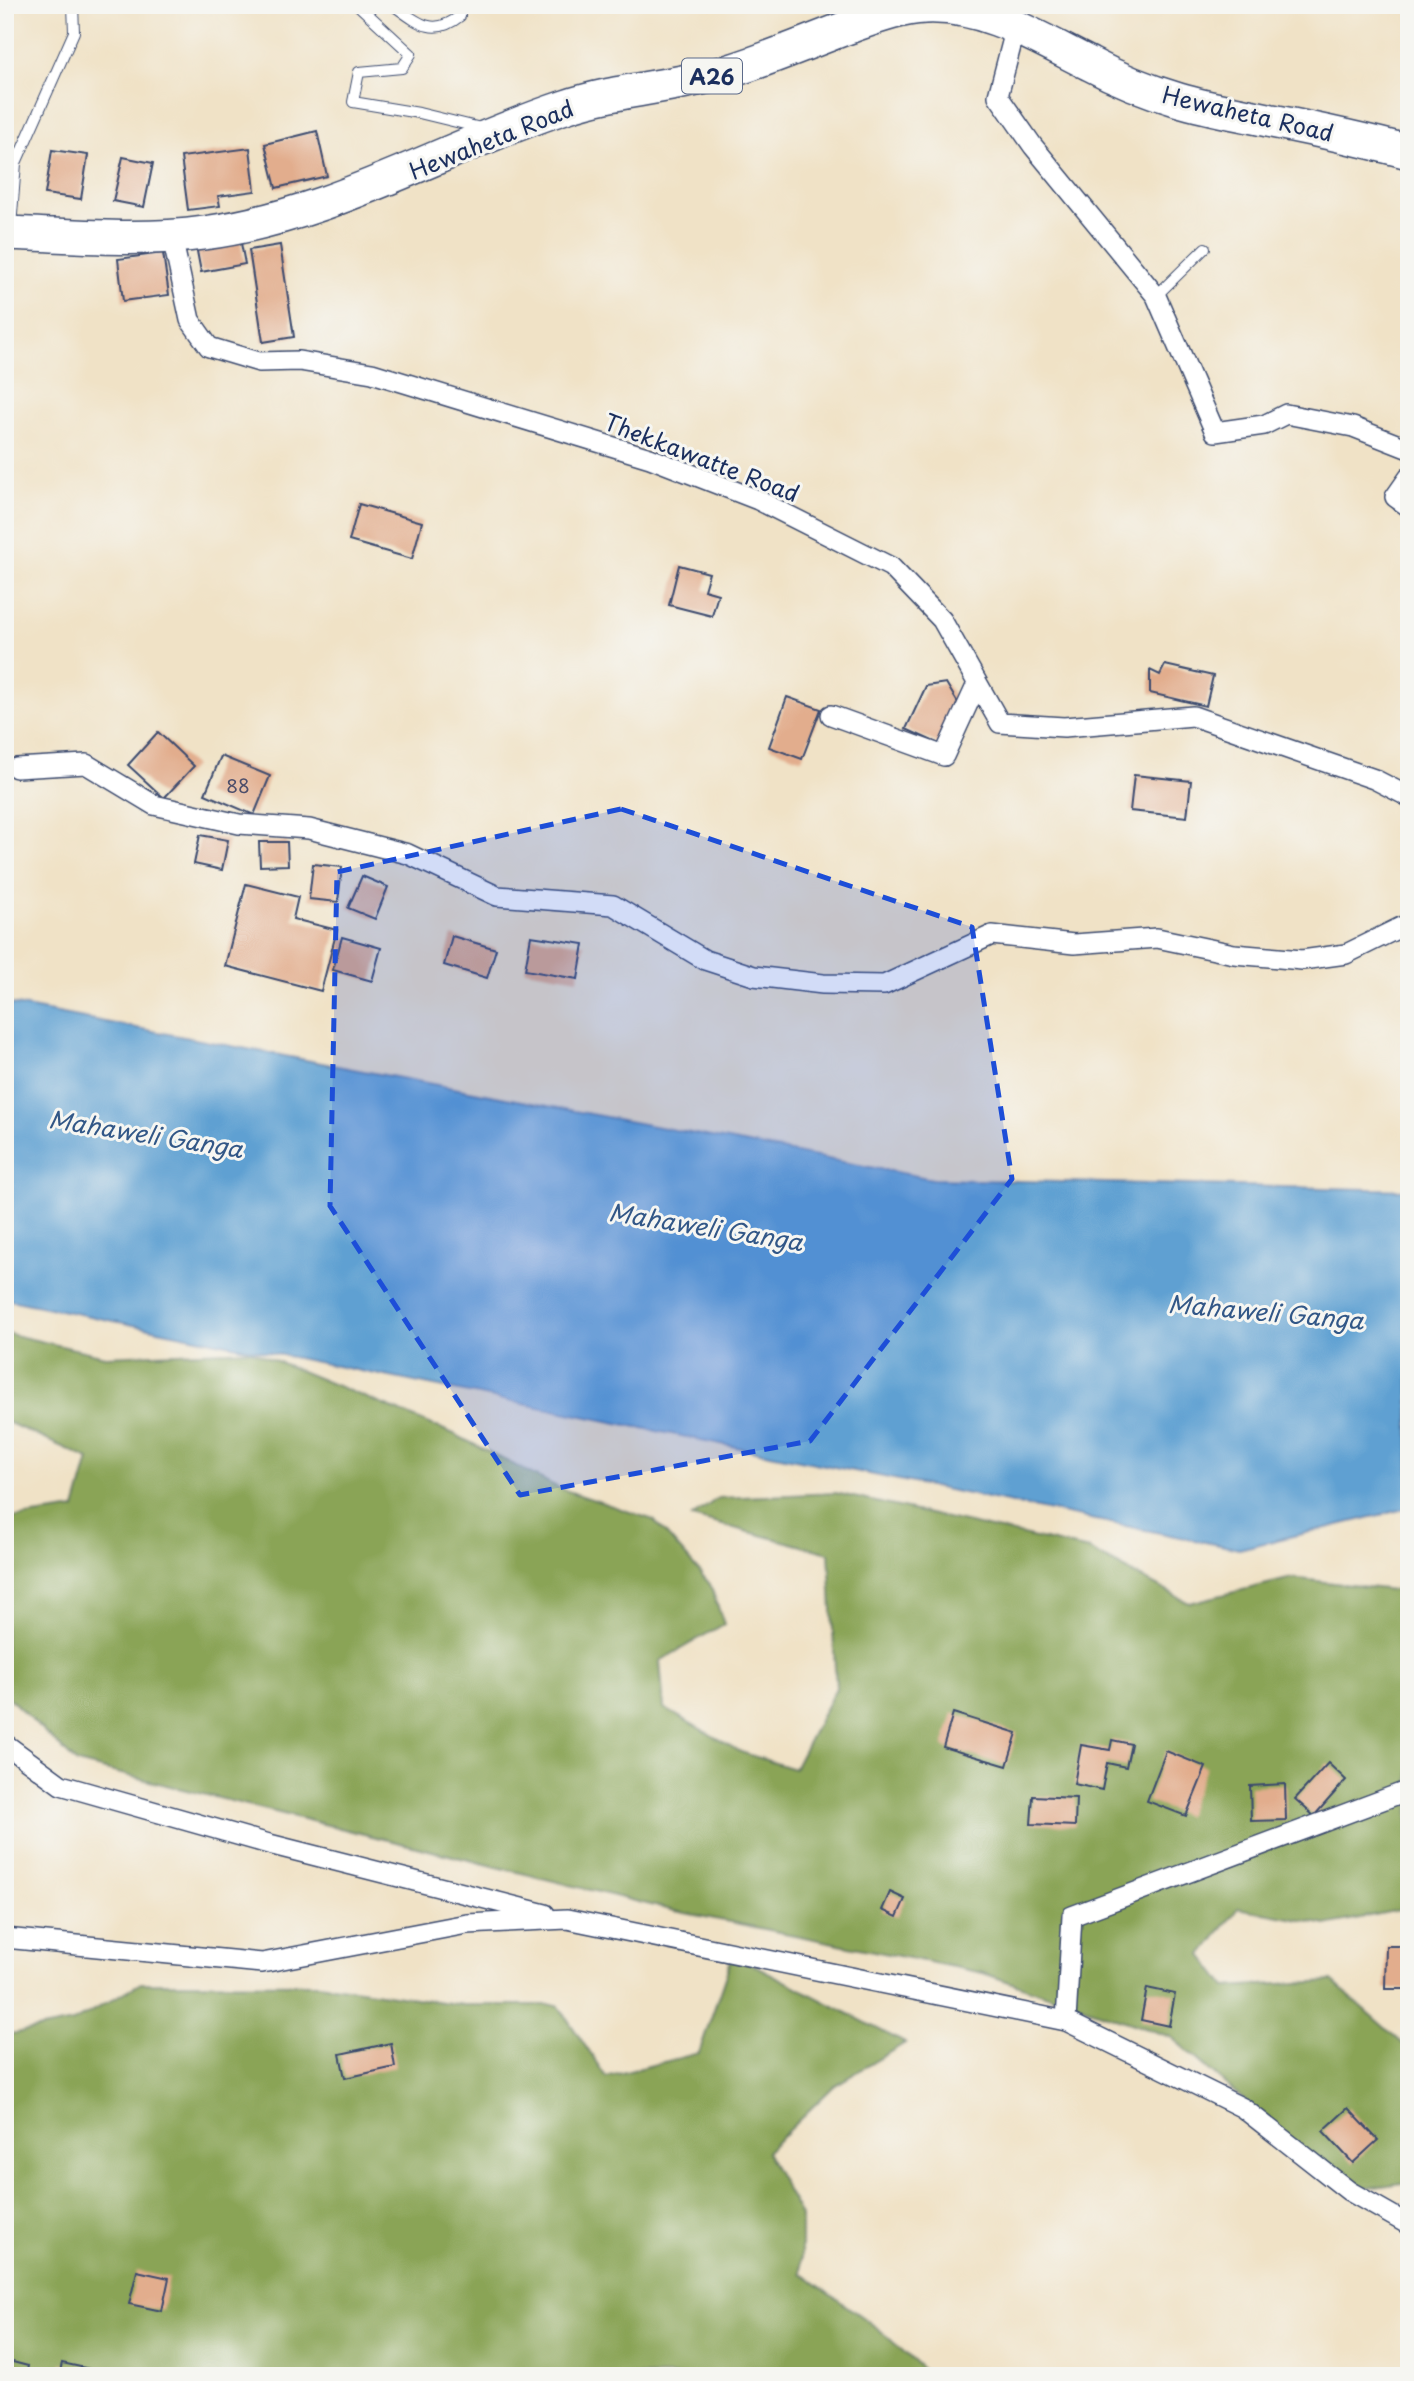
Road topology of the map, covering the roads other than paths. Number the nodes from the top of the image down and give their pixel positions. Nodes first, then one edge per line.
1 (72, 5) edge
2 (358, 5) edge
3 (393, 5) edge
4 (451, 5) edge
5 (1016, 27) junction
6 (495, 132) junction
7 (1409, 152) edge
8 (8, 233) edge
9 (172, 237) junction
10 (1205, 248) dead end
11 (1156, 296) junction
12 (1409, 449) edge
13 (1409, 477) edge
14 (1409, 507) edge
15 (977, 684) junction
16 (831, 715) dead end
17 (16, 768) dead end
18 (1409, 797) edge
19 (1409, 923) edge
20 (5, 1744) edge
21 (1409, 1790) edge
22 (567, 1919) junction
23 (5, 1938) edge
24 (1066, 2021) junction
25 (1409, 2225) edge

1 - 8 lane
2 - 6 lane
3 - 4 lane
5 - 6 highway, Hewaheta Road / A26
5 - 7 highway, Hewaheta Road / A26
5 - 11 street
6 - 9 highway, Hewaheta Road / A26
8 - 9 highway, Hewaheta Road / A26
9 - 15 street, Thekkawatte Road
10 - 11 lane
11 - 12 street
13 - 14 street
15 - 16 street
15 - 18 street, Thekkawatte Road
17 - 19 street
20 - 22 street
21 - 24 street
22 - 23 street
22 - 24 street
24 - 25 street

